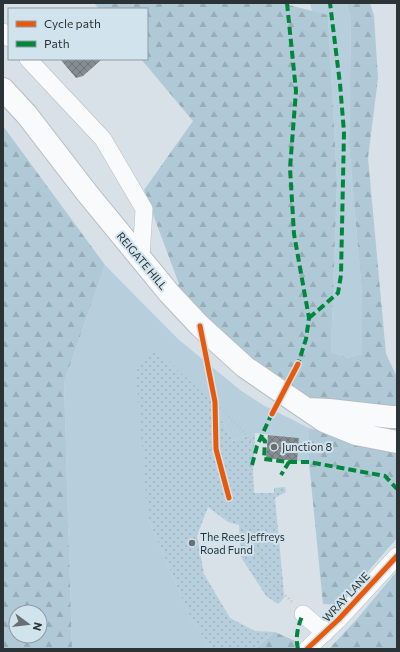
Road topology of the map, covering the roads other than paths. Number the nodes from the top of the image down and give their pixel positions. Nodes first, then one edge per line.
1 (29, 60) edge
2 (3, 89) edge
3 (141, 258) junction
4 (306, 409) junction
5 (397, 417) edge
6 (397, 442) edge
7 (397, 556) edge
8 (303, 614) road end
9 (325, 633) junction
10 (307, 649) edge

1 - 3 street
2 - 3 main road, REIGATE HILL
3 - 4 main road, REIGATE HILL
4 - 5 main road
4 - 6 main road, REIGATE HILL
7 - 9 street, WRAY LANE
8 - 9 street
9 - 10 street, WRAY LANE

